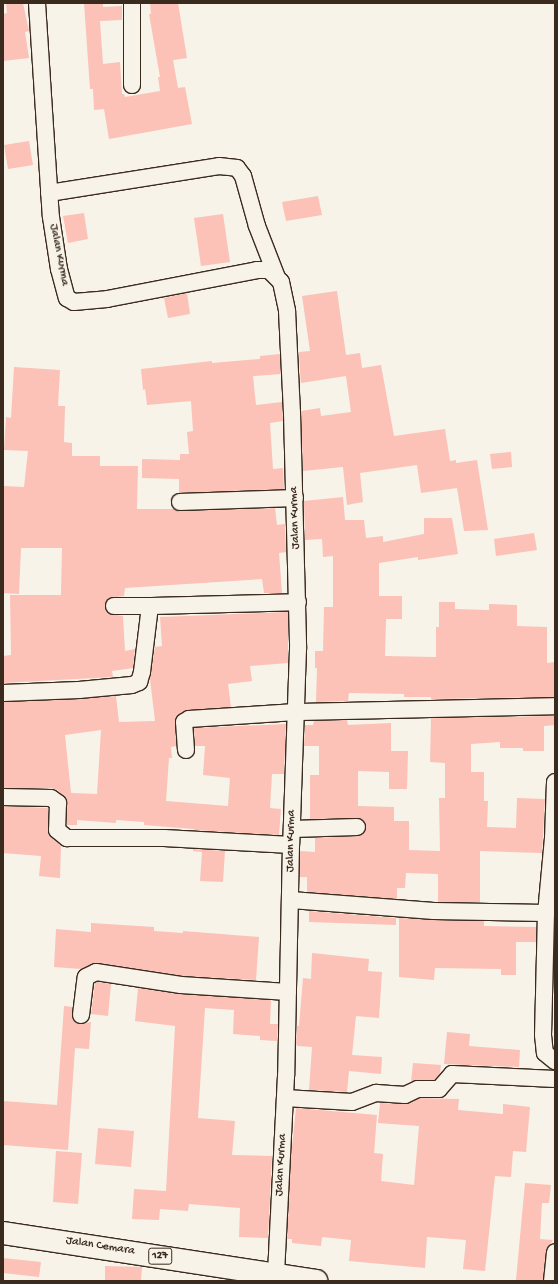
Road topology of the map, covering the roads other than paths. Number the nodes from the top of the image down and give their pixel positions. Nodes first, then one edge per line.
1 (37, 3) edge
2 (132, 3) edge
3 (132, 85) dead end
4 (49, 193) junction
5 (276, 274) junction
6 (295, 498) junction
7 (180, 502) dead end
8 (298, 602) junction
9 (114, 606) dead end
10 (150, 606) junction
11 (3, 693) edge
12 (555, 706) edge
13 (296, 712) junction
14 (186, 750) dead end
15 (555, 782) edge
16 (3, 797) edge
17 (357, 827) dead end
18 (292, 829) junction
19 (554, 839) edge
20 (291, 845) junction
21 (291, 900) junction
22 (546, 914) junction
23 (549, 976) edge
24 (288, 992) junction
25 (81, 1016) dead end
26 (555, 1061) edge
27 (555, 1079) edge
28 (285, 1098) junction
29 (3, 1233) edge
30 (555, 1252) edge
31 (266, 1276) edge
32 (316, 1281) edge
33 (552, 1281) edge

1 - 4 street, Jalan Kurma
2 - 3 street
4 - 5 street
4 - 5 street, Jalan Kurma
5 - 6 street, Jalan Kurma
6 - 7 street
6 - 8 street, Jalan Kurma
8 - 10 street
8 - 13 street, Jalan Kurma
9 - 10 street
10 - 11 street
12 - 13 street
13 - 14 street
13 - 18 street, Jalan Kurma
15 - 19 street
16 - 20 street
17 - 18 street
18 - 20 street, Jalan Kurma
19 - 22 street
20 - 21 street, Jalan Kurma
21 - 22 street
21 - 24 street, Jalan Kurma
22 - 23 street
23 - 26 street
24 - 25 street
24 - 28 street, Jalan Kurma
27 - 28 street
28 - 31 street, Jalan Kurma
29 - 31 main road, Jalan Cemara / 127
30 - 33 street
31 - 32 main road, Jalan Cemara / 127

